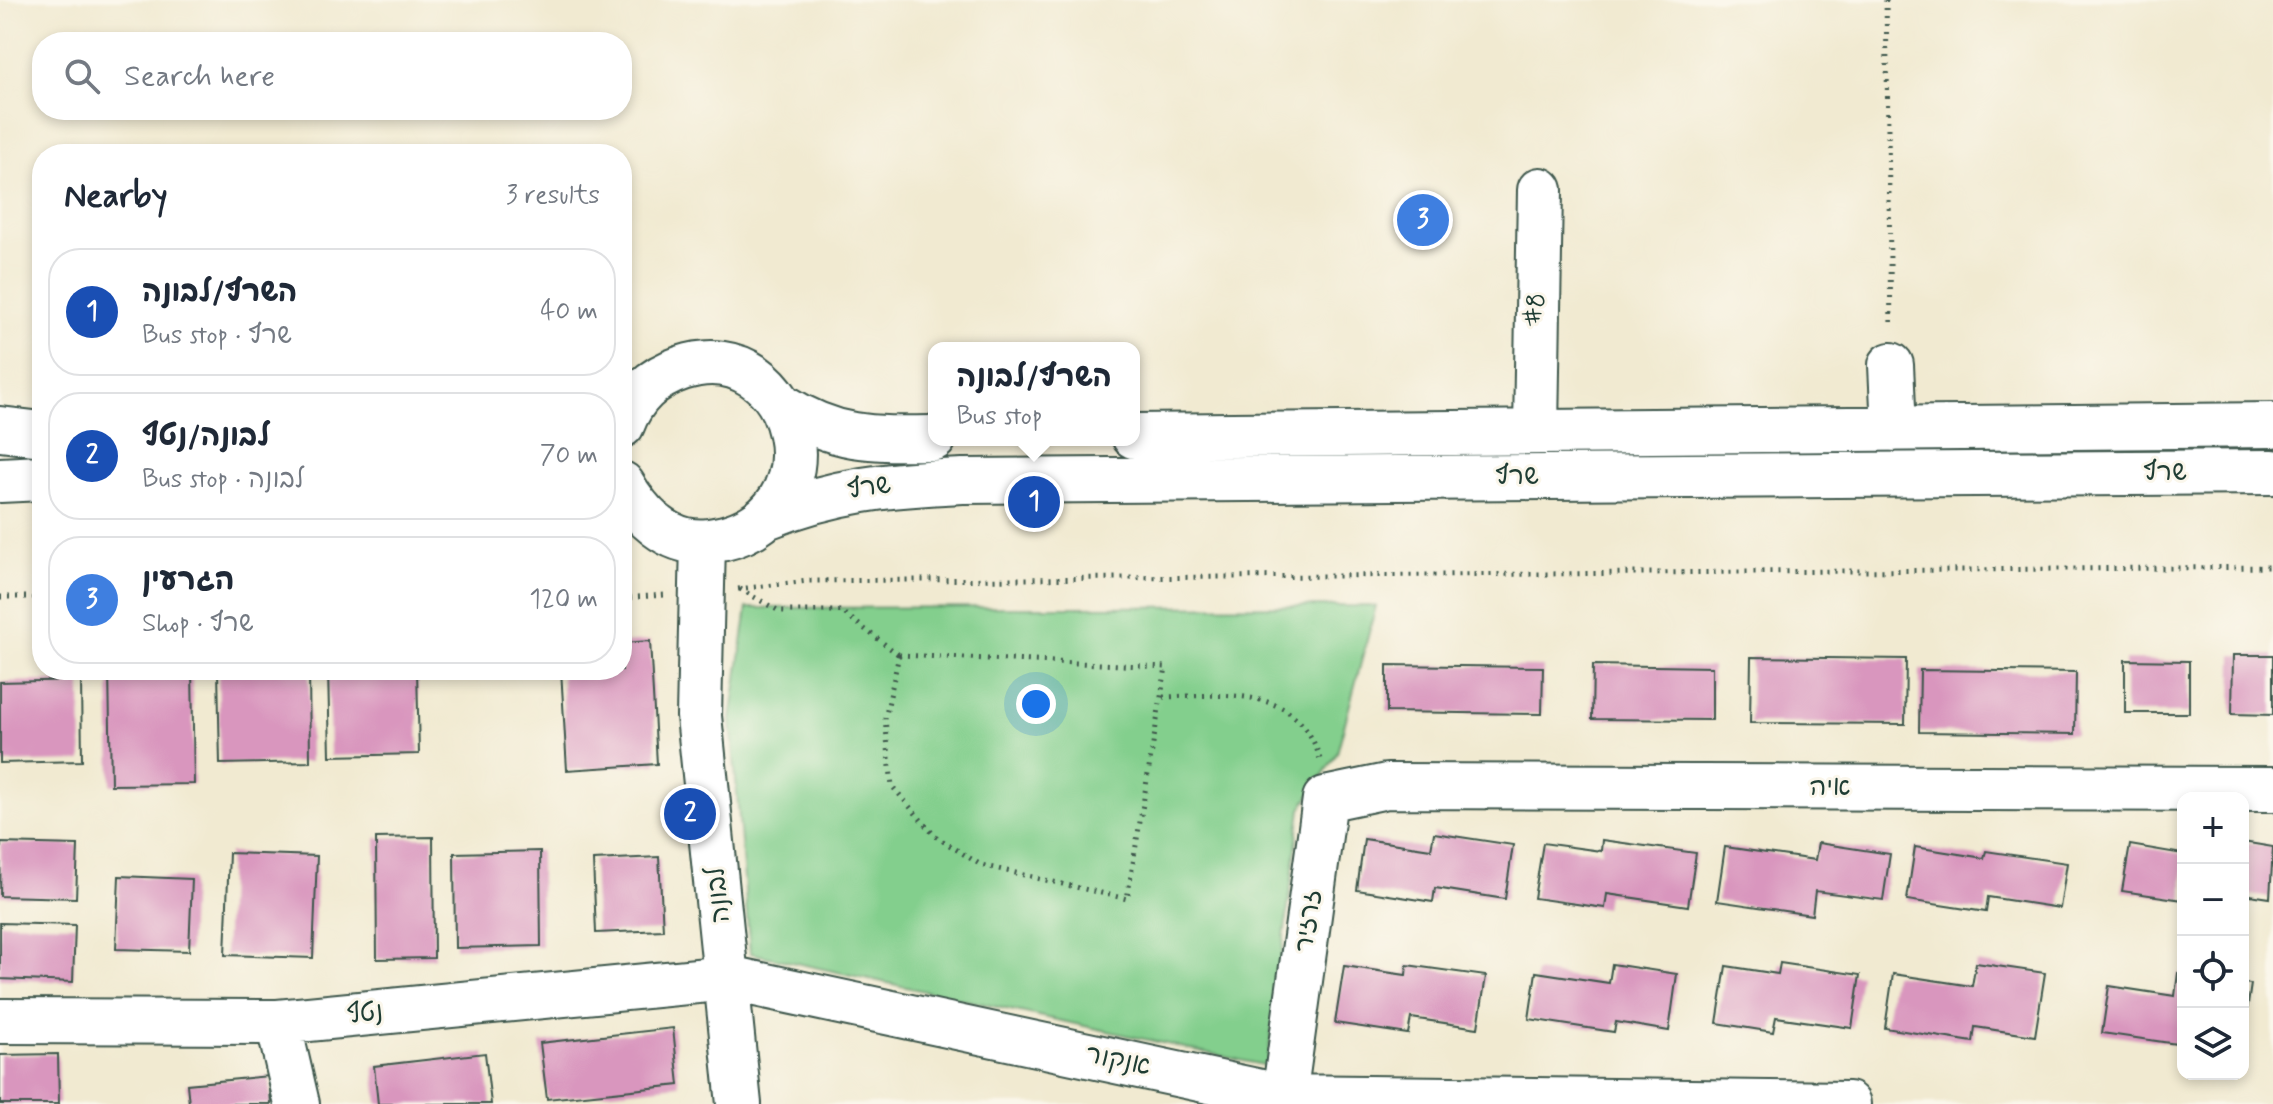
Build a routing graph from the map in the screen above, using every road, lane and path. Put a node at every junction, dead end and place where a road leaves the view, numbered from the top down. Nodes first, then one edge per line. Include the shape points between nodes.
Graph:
1 (1886, 0) edge
2 (1540, 190) dead end
3 (1891, 365) joint
4 (633, 398) edge
5 (782, 406) junction
6 (2273, 425) edge
7 (0, 429) edge
8 (1894, 429) junction
9 (1536, 430) junction
10 (32, 433) edge
11 (1140, 436) edge
12 (928, 438) edge
13 (2273, 472) edge
14 (32, 478) edge
15 (0, 480) edge
16 (632, 502) edge
17 (766, 517) junction
18 (703, 542) junction
19 (2273, 567) edge
20 (720, 591) junction
21 (0, 597) edge
22 (32, 597) edge
23 (632, 597) edge
24 (899, 655) junction
25 (1163, 697) junction
26 (2273, 789) edge
27 (1325, 799) junction
28 (728, 978) junction
29 (0, 1021) edge
30 (278, 1022) junction
31 (1284, 1100) edge
32 (297, 1104) edge
33 (739, 1104) edge
34 (1848, 1104) edge

1 - 3 path
2 - 9 street, #8
3 - 8 street
4 - 5 street via 666,373 718,364 766,386
5 - 12 street, שרף via 813,426 848,435
5 - 17 street via 795,453 781,500
6 - 8 street, שרף
7 - 10 street
8 - 9 street, שרף
9 - 11 street, שרף
13 - 17 street, שרף via 963,481 851,490
14 - 15 street
16 - 18 street via 653,525
17 - 18 street via 733,538
18 - 20 street, לבונה
19 - 20 path via 808,581
20 - 23 path
20 - 24 path via 779,611 841,611
20 - 28 street, לבונה via 699,716
21 - 22 path
24 - 25 path via 1166,667
24 - 25 path via 885,719 892,786 935,836 981,865 1127,899
25 - 27 path via 1230,695 1284,706 1315,739
26 - 27 street, איה via 1387,786
27 - 31 street, זרזיר
28 - 30 street, נטף
28 - 31 street, אנקור
28 - 33 street, לבונה
29 - 30 street, נטף
30 - 32 street
31 - 34 street, אנקור

